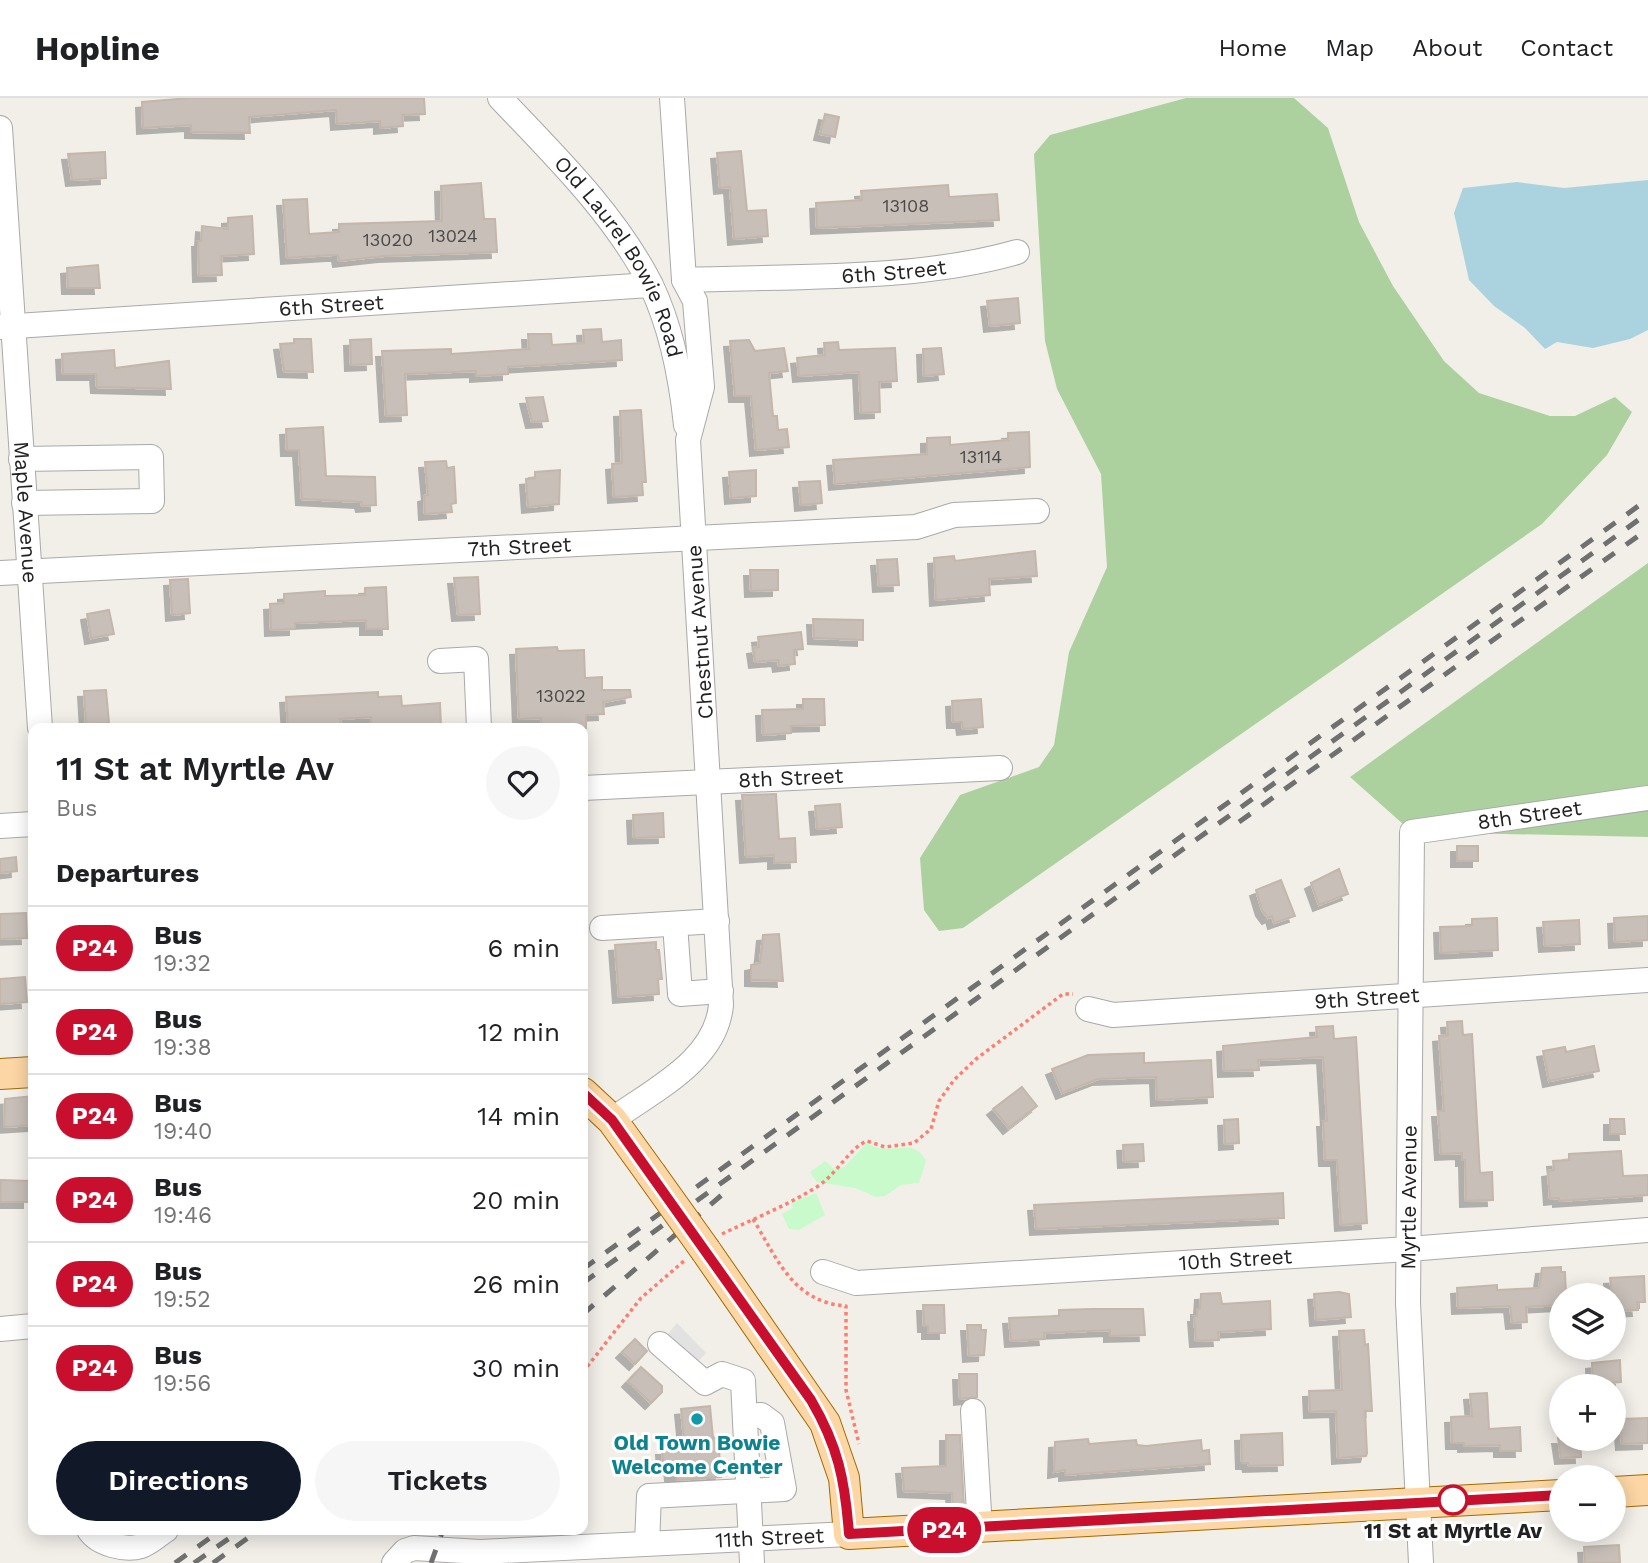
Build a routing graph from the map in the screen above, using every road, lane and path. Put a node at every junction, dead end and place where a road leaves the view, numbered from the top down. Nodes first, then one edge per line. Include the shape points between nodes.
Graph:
1 (500, 98) edge
2 (672, 98) edge
3 (0, 128) edge
4 (1017, 252) dead end
5 (684, 280) junction
6 (650, 285) junction
7 (6, 327) edge
8 (688, 440) junction
9 (21, 459) junction
10 (24, 503) junction
11 (1037, 510) dead end
12 (694, 539) junction
13 (29, 572) junction
14 (0, 573) edge
15 (440, 661) dead end
16 (40, 723) edge
17 (479, 723) edge
18 (1000, 768) dead end
19 (709, 780) junction
20 (588, 788) edge
21 (1648, 798) edge
22 (28, 824) edge
23 (0, 826) edge
24 (1412, 832) joint
25 (717, 921) junction
26 (675, 924) junction
27 (602, 928) dead end
28 (1648, 980) edge
29 (721, 991) junction
30 (1411, 996) junction
31 (1088, 1009) joint
32 (28, 1072) edge
33 (0, 1074) edge
34 (588, 1098) edge
35 (612, 1120) junction
36 (753, 1219) junction
37 (1648, 1230) edge
38 (706, 1248) junction
39 (1409, 1249) junction
40 (824, 1272) dead end
41 (28, 1326) edge
42 (0, 1329) edge
43 (660, 1343) dead end
44 (588, 1366) edge
45 (973, 1411) dead end
46 (745, 1416) junction
47 (860, 1448) dead end
48 (749, 1489) junction
49 (1648, 1490) edge
50 (1626, 1491) edge
51 (1549, 1496) edge
52 (1417, 1502) junction
53 (980, 1528) junction
54 (849, 1534) junction
55 (94, 1535) edge
56 (158, 1535) edge
57 (751, 1538) junction
58 (659, 1550) edge
59 (394, 1563) edge
60 (752, 1563) edge
61 (1420, 1563) edge

1 - 6 street, Old Laurel Bowie Road via 601,211
2 - 5 street, Chestnut Avenue
3 - 7 street, Maple Avenue
4 - 5 street, 6th Street via 926,270
5 - 8 street, Chestnut Avenue via 695,301 702,387
6 - 7 street, 6th Street
6 - 8 street, Old Laurel Bowie Road via 676,358
7 - 9 street, Maple Avenue
8 - 12 street, Chestnut Avenue
9 - 10 street, Maple Avenue
9 - 10 street via 151,457 152,501
10 - 13 street, Maple Avenue
11 - 12 street, 7th Street via 954,515 916,527
12 - 13 street, 7th Street
12 - 19 street, Chestnut Avenue
13 - 14 street, 7th Street
13 - 16 street, Maple Avenue
15 - 17 street via 476,659
18 - 19 street, 8th Street
19 - 20 street, 8th Street
19 - 25 street, Chestnut Avenue
21 - 24 street, 8th Street
22 - 23 street
24 - 30 street, Myrtle Avenue
25 - 26 street
25 - 29 street, Chestnut Avenue
26 - 27 street
26 - 29 street via 680,994
28 - 30 street, 9th Street
29 - 35 street, Chestnut Avenue via 717,1029 704,1050
30 - 31 street, 9th Street via 1113,1015
30 - 39 street, Myrtle Avenue
31 - 36 path via 1072,993 1063,994 954,1080 939,1101 931,1129 914,1143 860,1144 835,1174 816,1188
32 - 33 main road
34 - 35 main road
35 - 38 main road, bridge
36 - 38 path
36 - 47 path via 804,1294 818,1302 846,1306 846,1390
37 - 39 street, 10th Street
38 - 44 path via 640,1298
38 - 54 main road via 825,1423 844,1478
39 - 40 street, 10th Street via 856,1283
39 - 52 street, Myrtle Avenue
41 - 42 street
43 - 46 street via 705,1383 722,1374 743,1381
45 - 53 street
46 - 48 street
46 - 48 street via 761,1415 772,1423 784,1489
48 - 57 street
48 - 58 street via 649,1496
49 - 50 main road
51 - 52 main road, 11th Street
52 - 53 main road, 11th Street
52 - 61 street, Myrtle Avenue
53 - 54 main road, 11th Street
54 - 57 street, 11th Street
55 - 56 street via 115,1546 143,1545
57 - 58 street, 11th Street
57 - 60 street
58 - 59 street, 11th Street via 414,1548

